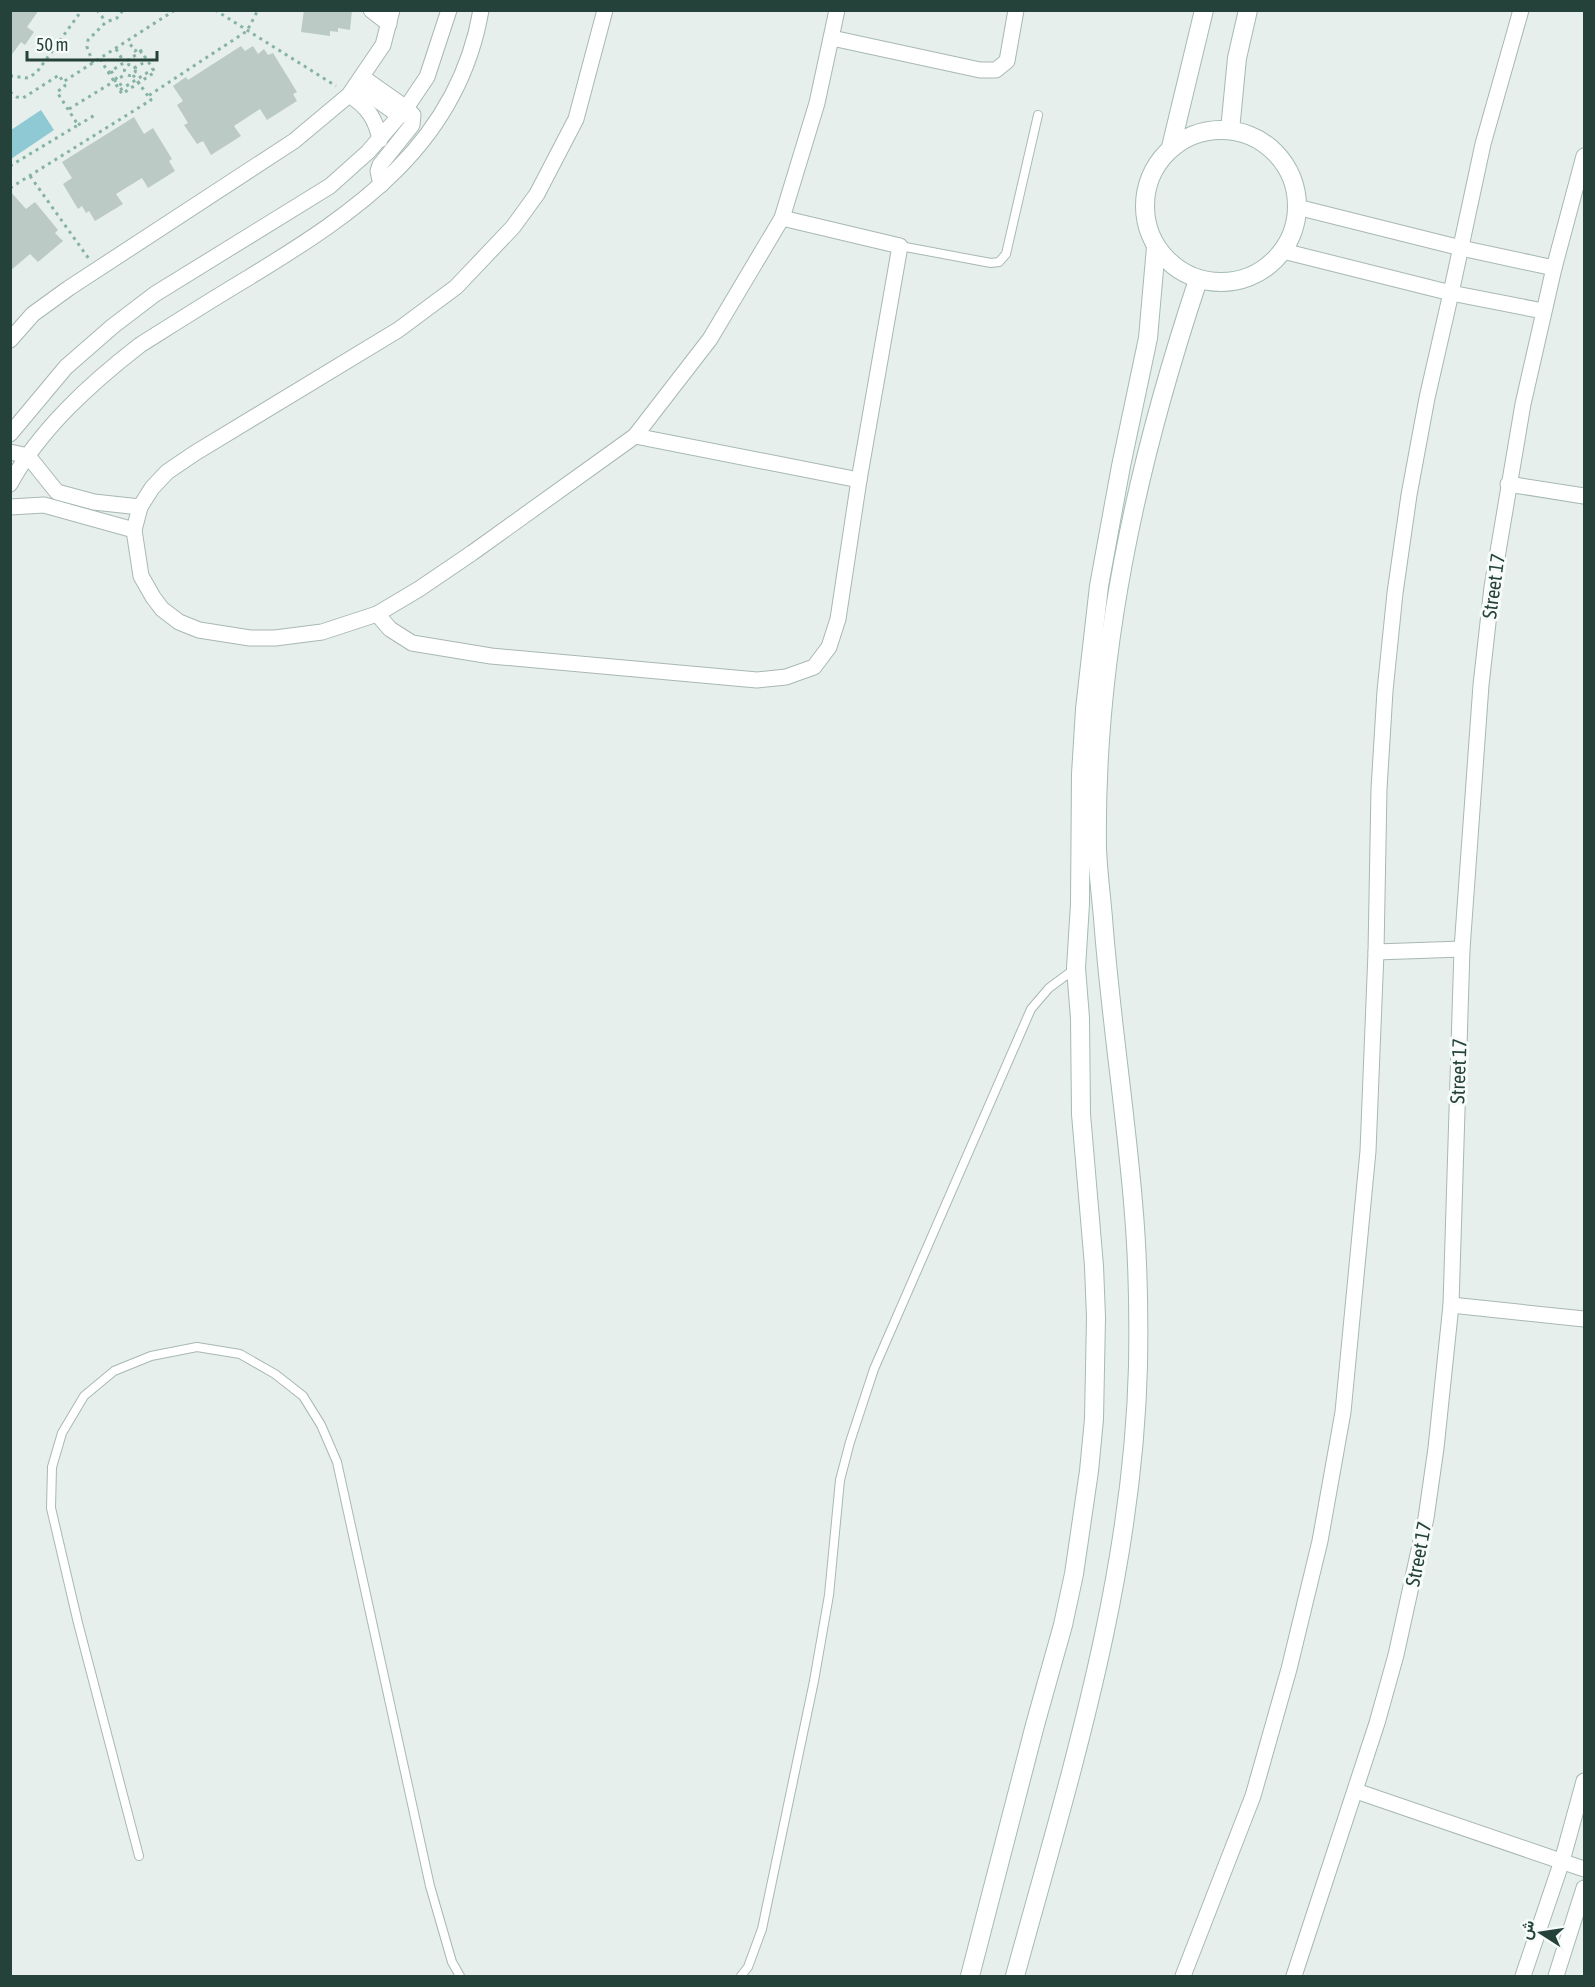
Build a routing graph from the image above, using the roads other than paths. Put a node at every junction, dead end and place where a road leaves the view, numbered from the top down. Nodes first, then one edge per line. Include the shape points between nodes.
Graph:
1 (371, 10) edge
2 (449, 10) edge
3 (481, 10) edge
4 (605, 10) edge
5 (837, 10) edge
6 (1016, 10) edge
7 (1204, 10) edge
8 (1248, 10) edge
9 (1521, 10) edge
10 (390, 17) edge
11 (832, 38) junction
12 (356, 86) junction
13 (403, 112) junction
14 (1038, 114) dead end
15 (1230, 130) junction
16 (380, 140) junction
17 (1171, 147) junction
18 (1584, 156) edge
19 (381, 185) junction
20 (1297, 207) junction
21 (782, 218) junction
22 (900, 246) junction
23 (1156, 247) junction
24 (1461, 248) junction
25 (1283, 251) junction
26 (1554, 268) junction
27 (1198, 280) junction
28 (1451, 293) junction
29 (1543, 311) junction
30 (10, 340) edge
31 (10, 434) edge
32 (635, 436) junction
33 (10, 452) edge
34 (28, 456) junction
35 (860, 480) junction
36 (10, 484) edge
37 (1508, 484) junction
38 (1584, 496) edge
39 (10, 507) edge
40 (140, 507) junction
41 (134, 530) junction
42 (377, 614) junction
43 (1462, 949) junction
44 (1376, 952) junction
45 (1076, 968) junction
46 (1451, 1305) junction
47 (1584, 1319) edge
48 (1584, 1781) edge
49 (1356, 1791) junction
50 (139, 1856) dead end
51 (1562, 1861) junction
52 (1584, 1869) edge
53 (1584, 1888) edge
54 (460, 1977) edge
55 (741, 1977) edge
56 (970, 1977) edge
57 (1015, 1977) edge
58 (1183, 1977) edge
59 (1294, 1977) edge
60 (1523, 1977) edge
61 (1556, 1977) edge

1 - 10 street
2 - 13 street via 427,77
3 - 19 street via 478,31 453,95 433,129
4 - 40 street via 576,119 537,194 513,227 456,287 398,330 167,472
5 - 11 street
6 - 11 street via 1007,61 996,70 980,70
7 - 17 main road
8 - 15 main road via 1237,58
9 - 24 street via 1483,144
10 - 12 street via 383,45
11 - 21 street via 817,104
12 - 13 street
12 - 16 street
12 - 30 street via 294,141 33,314
13 - 16 street
13 - 19 street via 413,115 412,124 380,165
14 - 22 lane via 1006,254 999,262
15 - 17 main road via 1199,132
15 - 20 main road via 1257,138 1278,156 1293,180
16 - 31 street via 330,186 155,294 112,326 66,368
17 - 23 main road via 1154,168 1145,194 1146,222
18 - 26 street, Street 17
19 - 34 street via 328,227 116,363 65,412
20 - 24 street
20 - 25 main road via 1293,230
21 - 22 street
21 - 32 street via 710,339
22 - 35 street
23 - 27 main road via 1174,267
23 - 45 main road via 1148,338 1109,526 1091,647 1081,774
24 - 26 street
24 - 28 street
25 - 27 main road via 1266,268 1245,279 1222,283
25 - 28 street
26 - 29 street, Street 17
27 - 57 main road via 1156,414 1137,492 1115,607 1101,747 1097,851 1137,1267 1138,1370 1130,1485 1111,1610 1097,1671
28 - 29 street
28 - 44 street via 1426,398 1395,592 1379,789
29 - 37 street, Street 17
32 - 35 street
32 - 42 street via 491,540
33 - 34 street
34 - 36 street
34 - 40 street via 57,492 94,502
35 - 42 street via 838,619 829,647 814,668 786,677 757,680 491,656 412,643 390,629
37 - 38 street
37 - 43 street, Street 17 via 1481,685
39 - 41 street via 44,505
40 - 41 street
41 - 42 street via 141,576 153,597 179,622 200,630 274,638 322,632
43 - 44 street
43 - 46 street, Street 17
44 - 58 street via 1368,1150 1357,1281 1343,1412 1320,1541 1253,1796
45 - 55 lane via 1049,988 1031,1010 861,1404 840,1480 828,1605 814,1681 762,1929
45 - 56 main road via 1081,1114 1096,1317 1089,1471 1063,1625
46 - 47 street
46 - 49 street, Street 17 via 1436,1448 1412,1587
48 - 51 street
49 - 51 street
49 - 59 street, Street 17
50 - 54 lane via 51,1508 51,1467 62,1433 84,1396 114,1371 152,1356 197,1347 240,1354 275,1374 303,1396 333,1453 430,1886
51 - 52 street
51 - 60 street
53 - 61 street

